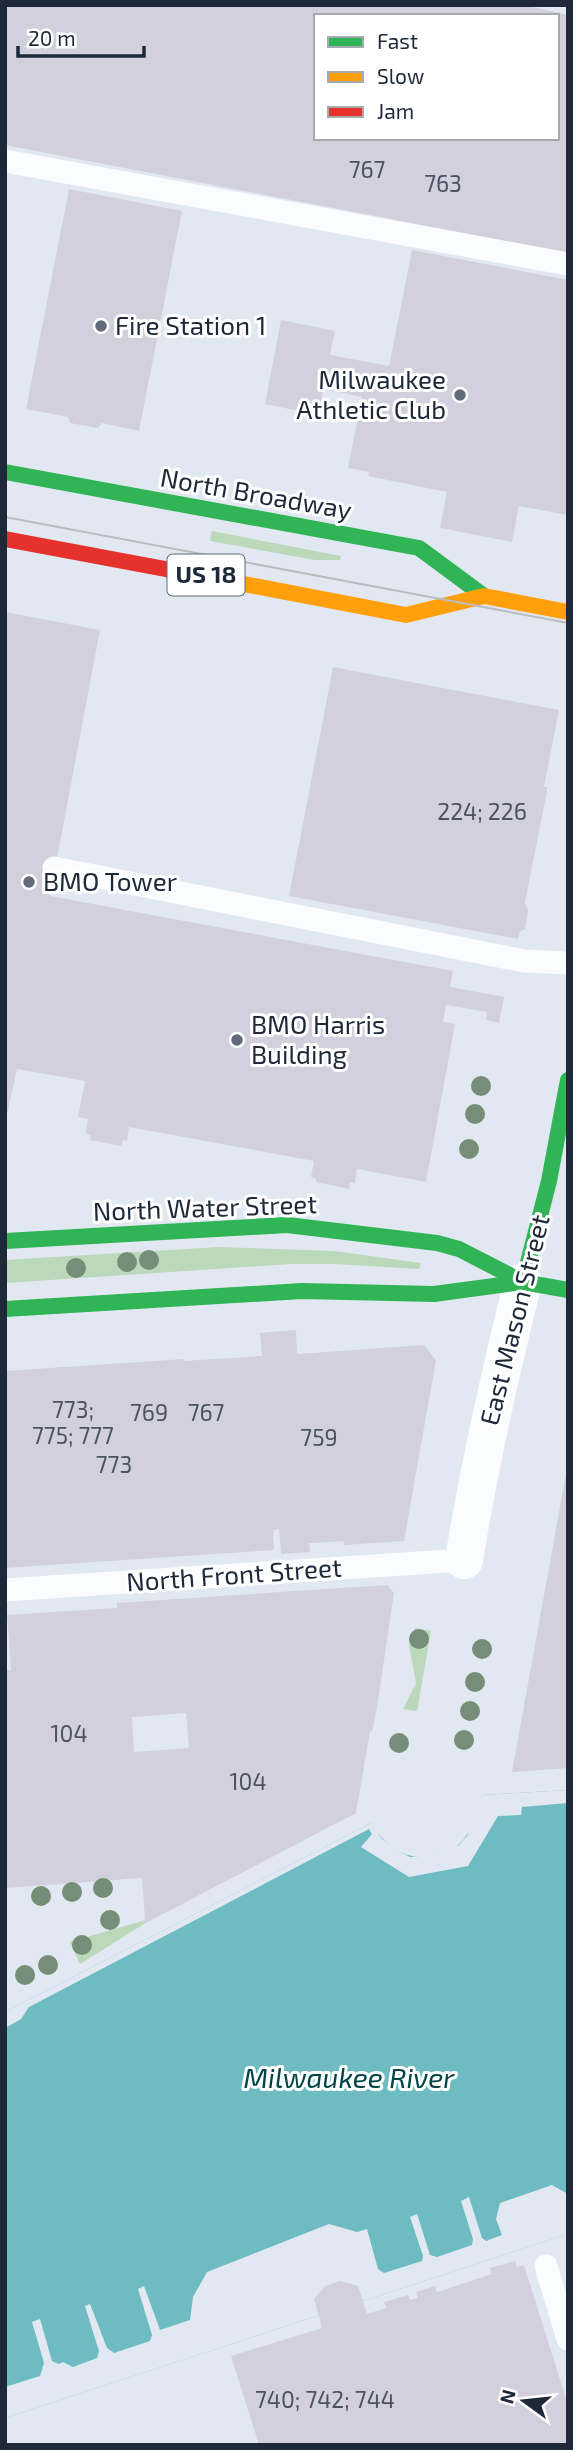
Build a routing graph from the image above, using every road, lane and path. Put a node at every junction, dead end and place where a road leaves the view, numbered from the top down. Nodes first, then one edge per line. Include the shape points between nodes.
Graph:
1 (5, 161) edge
2 (568, 264) edge
3 (5, 472) edge
4 (5, 539) edge
5 (484, 596) junction
6 (568, 612) edge
7 (54, 868) dead end
8 (568, 963) edge
9 (568, 1080) edge
10 (5, 1241) edge
11 (523, 1282) junction
12 (568, 1290) edge
13 (5, 1309) edge
14 (464, 1560) joint
15 (5, 1590) edge
16 (545, 2266) dead end
17 (568, 2339) edge

1 - 2 lane
3 - 5 main road, North Broadway via 419,548
4 - 5 main road, North Broadway / US 18 via 406,615
5 - 6 main road, North Broadway / US 18
7 - 8 lane via 524,961
9 - 11 main road, East Mason Street
10 - 11 main road, North Water Street via 287,1225 437,1243 459,1249
11 - 12 main road, North Water Street
11 - 13 main road, North Water Street via 434,1294 302,1291
11 - 14 street, East Mason Street
14 - 15 lane, North Front Street
16 - 17 lane

